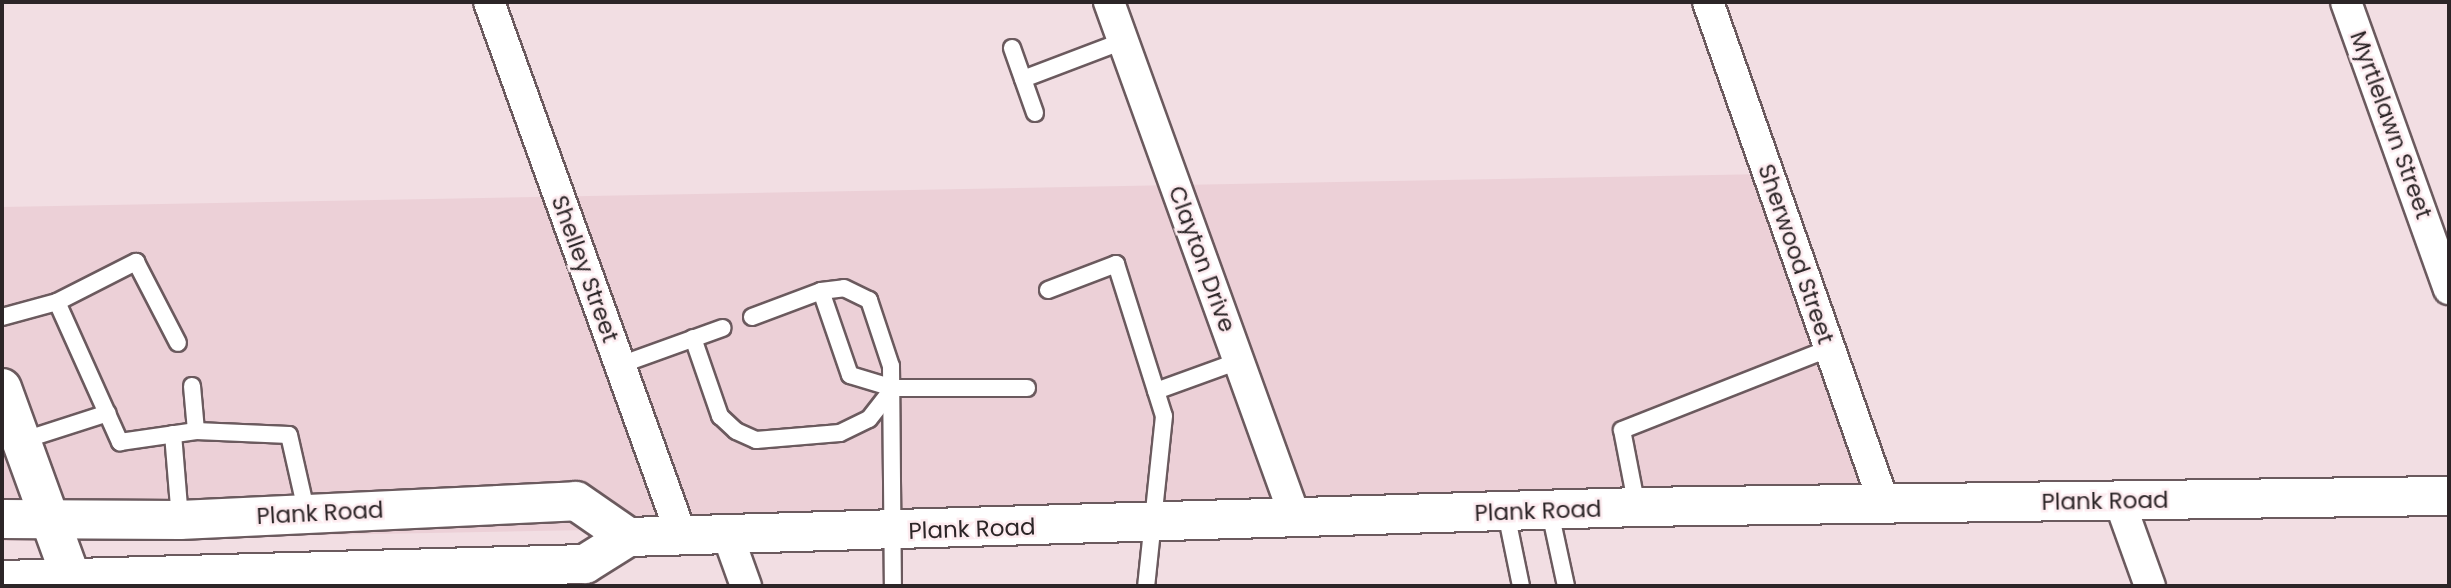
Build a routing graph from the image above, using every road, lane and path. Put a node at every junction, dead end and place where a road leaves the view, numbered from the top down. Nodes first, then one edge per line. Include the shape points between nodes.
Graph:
1 (489, 2) edge
2 (1109, 2) edge
3 (1708, 2) edge
4 (2346, 2) edge
5 (1123, 41) junction
6 (1012, 48) dead end
7 (1023, 79) junction
8 (1035, 113) dead end
9 (2449, 289) edge
10 (1048, 290) dead end
11 (821, 291) junction
12 (57, 302) junction
13 (2, 317) edge
14 (752, 317) dead end
15 (723, 328) dead end
16 (693, 338) junction
17 (178, 343) dead end
18 (1830, 348) junction
19 (1239, 361) junction
20 (620, 365) junction
21 (191, 386) dead end
22 (2, 388) edge
23 (893, 388) junction
24 (1027, 388) dead end
25 (1156, 391) junction
26 (108, 413) junction
27 (196, 431) junction
28 (173, 434) junction
29 (22, 441) junction
30 (2449, 496) edge
31 (2119, 500) junction
32 (1885, 506) junction
33 (1637, 507) junction
34 (1550, 512) junction
35 (1506, 513) junction
36 (307, 514) junction
37 (1295, 517) junction
38 (2, 519) edge
39 (53, 519) junction
40 (180, 520) junction
41 (1151, 522) junction
42 (892, 533) junction
43 (728, 536) junction
44 (628, 537) junction
45 (682, 537) junction
46 (2, 580) edge
47 (72, 583) edge
48 (746, 586) edge
49 (893, 586) edge
50 (1146, 586) edge
51 (1521, 586) edge
52 (1566, 586) edge
53 (2150, 586) edge

1 - 20 street, Shelley Street
2 - 5 street, Clayton Drive
3 - 18 street, Sherwood Street
4 - 9 street, Myrtlelawn Street
5 - 7 lane
5 - 19 street, Clayton Drive
6 - 7 lane
7 - 8 lane
10 - 25 lane via 1116,264
11 - 14 lane
11 - 23 lane via 850,375
11 - 23 lane via 844,288 869,300 891,366
12 - 13 lane
12 - 17 lane via 136,262
12 - 26 lane
15 - 16 lane
16 - 20 lane
16 - 23 lane via 720,416 736,432 756,440 840,433 869,419
18 - 32 street, Sherwood Street
18 - 33 lane via 1622,430
19 - 25 lane
19 - 37 street, Clayton Drive
20 - 45 street, Shelley Street
21 - 27 lane
22 - 29 main road
23 - 24 lane
23 - 42 lane
25 - 41 lane via 1164,416
26 - 28 lane via 120,442
26 - 29 lane
27 - 28 lane
27 - 36 lane via 289,435
28 - 40 lane
29 - 39 main road
30 - 31 main road, Plank Road
31 - 32 main road, Plank Road
31 - 53 street
32 - 33 main road, Plank Road
33 - 34 main road, Plank Road
34 - 35 main road, Plank Road
34 - 52 lane
35 - 37 main road, Plank Road
35 - 51 lane
36 - 40 main road, Plank Road
36 - 44 main road, Plank Road via 576,501
37 - 41 main road, Plank Road
38 - 39 main road, Plank Road
39 - 40 main road, Plank Road
39 - 47 main road
41 - 42 main road, Plank Road
41 - 50 lane
42 - 43 main road, Plank Road
42 - 49 lane
43 - 45 main road, Plank Road
43 - 48 street
44 - 45 main road, Plank Road
44 - 47 main road via 585,564
46 - 47 main road

